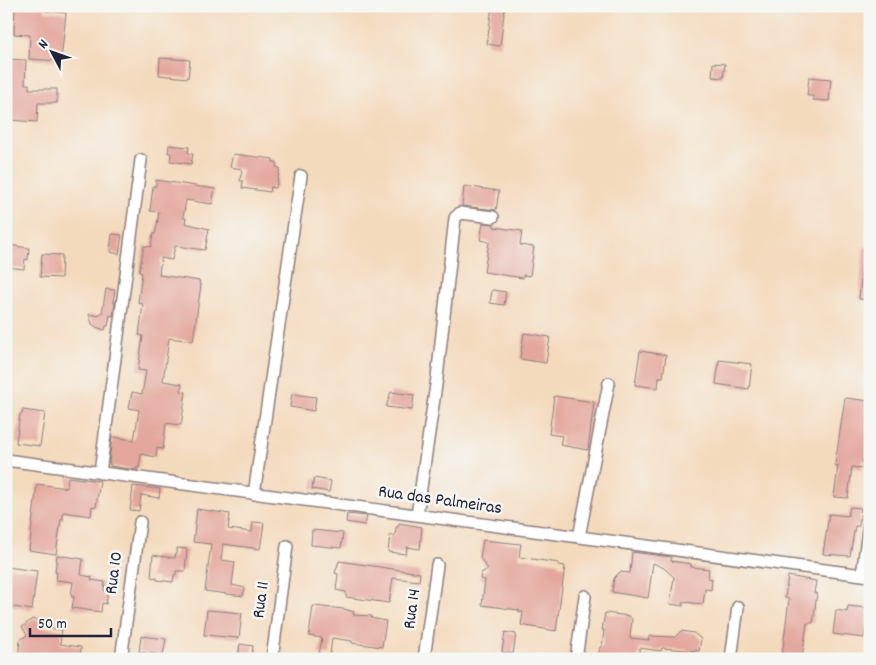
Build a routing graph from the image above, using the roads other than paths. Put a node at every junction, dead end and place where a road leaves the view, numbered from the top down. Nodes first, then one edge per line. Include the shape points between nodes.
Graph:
1 (141, 160) dead end
2 (300, 176) dead end
3 (494, 217) dead end
4 (609, 383) dead end
5 (6, 460) edge
6 (100, 473) junction
7 (254, 494) junction
8 (417, 515) junction
9 (870, 515) edge
10 (140, 522) dead end
11 (579, 537) junction
12 (287, 546) dead end
13 (437, 565) dead end
14 (866, 575) edge
15 (585, 596) dead end
16 (738, 607) dead end
17 (121, 659) edge
18 (272, 659) edge
19 (424, 659) edge
20 (576, 659) edge
21 (731, 659) edge

1 - 6 street
2 - 7 street
3 - 8 street via 460,213 455,218
4 - 11 street
5 - 6 street, Rua das Palmeiras
6 - 7 street, Rua das Palmeiras
7 - 8 street, Rua das Palmeiras
8 - 11 street, Rua das Palmeiras
9 - 14 street
10 - 17 street, Rua 10
11 - 14 street, Rua das Palmeiras
12 - 18 street, Rua 11
13 - 19 street, Rua 14
15 - 20 street
16 - 21 street

